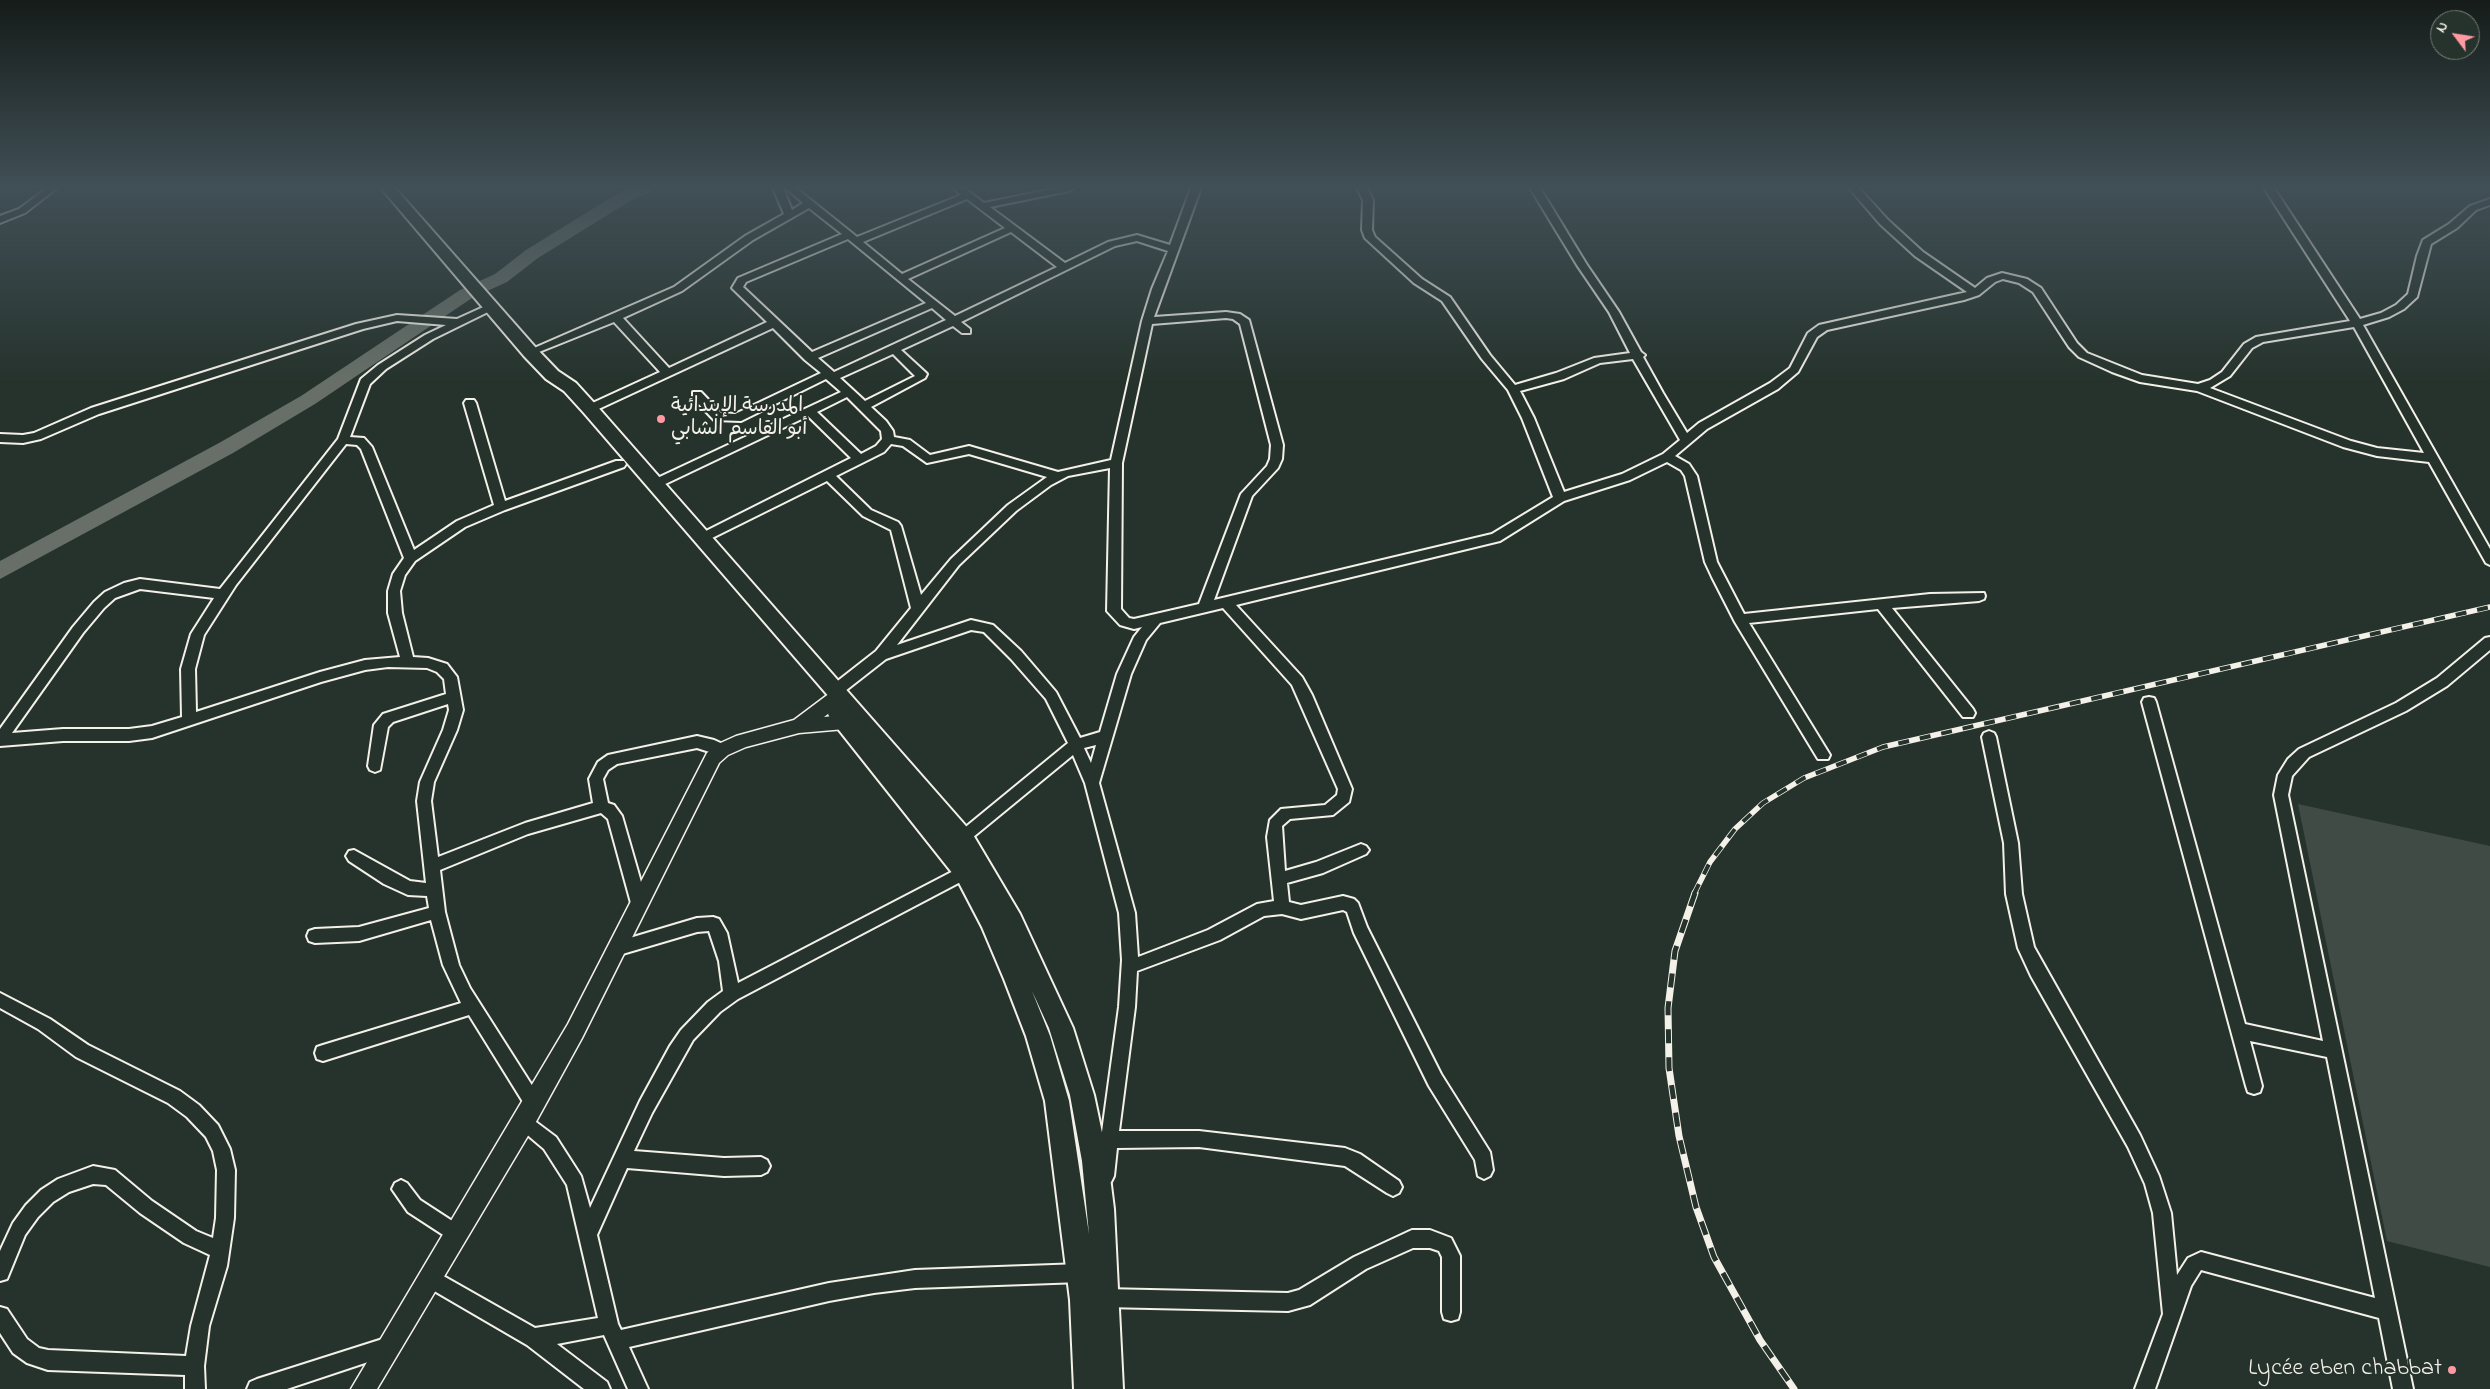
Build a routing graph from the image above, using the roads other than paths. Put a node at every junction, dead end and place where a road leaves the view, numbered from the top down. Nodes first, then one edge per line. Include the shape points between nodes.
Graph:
1 (443, 253) edge
2 (728, 253) edge
3 (815, 253) edge
4 (871, 253) edge
5 (957, 253) edge
6 (1045, 253) edge
7 (1094, 253) edge
8 (1173, 253) edge
9 (1387, 253) edge
10 (1575, 253) edge
11 (1918, 253) edge
12 (2311, 253) edge
13 (2423, 253) edge
14 (1064, 267) junction
15 (901, 278) junction
16 (1975, 293) junction
17 (485, 301) junction
18 (933, 304) junction
19 (616, 317) junction
20 (954, 321) junction
21 (1147, 321) junction
22 (456, 322) junction
23 (2357, 323) junction
24 (773, 324) junction
25 (966, 332) dead end
26 (894, 349) junction
27 (530, 352) junction
28 (1638, 355) junction
29 (809, 358) junction
30 (667, 373) junction
31 (552, 375) junction
32 (829, 376) junction
33 (2199, 388) junction
34 (1513, 389) junction
35 (848, 393) junction
36 (697, 395) dead end
37 (470, 403) dead end
38 (863, 407) junction
39 (590, 409) junction
40 (810, 411) junction
41 (0, 438) edge
42 (1685, 439) junction
43 (343, 440) junction
44 (888, 440) junction
45 (1667, 457) junction
46 (2432, 458) junction
47 (859, 459) junction
48 (1116, 463) junction
49 (620, 464) junction
50 (828, 475) junction
51 (1059, 476) junction
52 (655, 484) junction
53 (1560, 498) junction
54 (501, 507) junction
55 (702, 538) junction
56 (411, 558) junction
57 (2490, 560) edge
58 (224, 594) junction
59 (1979, 596) dead end
60 (1225, 601) junction
61 (1882, 604) junction
62 (1205, 606) junction
63 (918, 608) junction
64 (1740, 619) junction
65 (1155, 620) junction
66 (2490, 642) edge
67 (881, 655) junction
68 (408, 663) junction
69 (834, 696) junction
70 (453, 697) junction
71 (2149, 702) dead end
72 (1968, 713) dead end
73 (189, 719) junction
74 (851, 719) junction
75 (799, 726) junction
76 (1106, 736) junction
77 (1989, 737) dead end
78 (1076, 745) junction
79 (722, 750) junction
80 (1823, 755) dead end
81 (375, 766) dead end
82 (1092, 783) junction
83 (601, 807) junction
84 (955, 844) junction
85 (1361, 850) dead end
86 (354, 856) dead end
87 (432, 866) junction
88 (964, 872) junction
89 (1279, 879) junction
90 (434, 890) junction
91 (639, 903) junction
92 (1282, 907) junction
93 (437, 912) junction
94 (315, 936) dead end
95 (618, 948) junction
96 (1129, 967) junction
97 (732, 994) junction
98 (0, 1000) edge
99 (472, 1007) junction
100 (2240, 1031) junction
101 (2334, 1051) junction
102 (323, 1053) dead end
103 (2254, 1086) dead end
104 (529, 1112) junction
105 (1110, 1140) junction
106 (622, 1159) junction
107 (761, 1166) dead end
108 (1484, 1170) dead end
109 (1393, 1187) dead end
110 (401, 1189) dead end
111 (1101, 1209) junction
112 (588, 1233) junction
113 (457, 1234) junction
114 (220, 1250) junction
115 (0, 1272) edge
116 (1081, 1273) junction
117 (431, 1278) junction
118 (1104, 1298) junction
119 (2388, 1311) junction
120 (1451, 1312) dead end
121 (2172, 1315) junction
122 (0, 1316) edge
123 (612, 1333) junction
124 (534, 1338) junction
125 (389, 1346) junction
126 (194, 1366) junction
127 (195, 1389) edge
128 (257, 1389) edge
129 (363, 1389) edge
130 (600, 1389) edge
131 (638, 1389) edge
132 (1088, 1389) edge
133 (1109, 1389) edge
134 (2145, 1389) edge
135 (2404, 1389) edge

1 - 17 main road
2 - 19 street via 678,289
3 - 24 street via 738,283 736,288
4 - 15 street
5 - 15 street
6 - 14 street
7 - 14 street
8 - 21 street
9 - 34 street via 1418,281 1446,299 1486,357
10 - 28 street
11 - 16 street
12 - 23 street
13 - 23 street via 2413,295 2407,302 2393,312
14 - 20 street
15 - 18 street
16 - 33 street via 2002,276 2022,281 2041,295 2059,327 2083,355 2140,378
16 - 42 street via 1823,327 1812,335 1794,370 1774,386
17 - 22 street
17 - 27 main road
18 - 20 street
18 - 29 street
19 - 27 street
19 - 30 street
20 - 25 street
20 - 26 street
21 - 48 street
21 - 62 street via 1226,315 1236,316 1245,322 1277,445 1272,468 1247,494
22 - 41 street via 397,318 360,326 94,411 37,436 23,440
22 - 43 street via 382,367 365,382
23 - 33 street via 2260,339 2248,346 2214,384
23 - 46 street
24 - 29 street
24 - 30 street
26 - 32 street
26 - 38 street via 921,374 919,378
27 - 31 main road
28 - 34 street via 1598,360 1560,376
28 - 42 street
29 - 32 street
30 - 39 street
31 - 39 main road via 570,387
31 - 49 main road via 558,392
32 - 35 street
32 - 36 street via 737,418 718,417
33 - 46 street via 2348,444 2377,452
34 - 53 street
35 - 38 street
35 - 40 street
37 - 54 street
38 - 44 street via 887,431
39 - 52 main road
40 - 47 street
40 - 52 street
42 - 45 street
43 - 56 street via 360,441 366,447
43 - 58 street
44 - 47 street via 880,449
44 - 51 street via 906,443 927,459 970,450
45 - 53 street via 1626,478
45 - 64 street via 1685,467 1691,476 1711,562
46 - 57 street
47 - 50 street
48 - 51 street via 1081,468
48 - 65 street via 1114,611 1125,622 1134,624
49 - 54 street
49 - 69 main road
50 - 55 street
50 - 63 street via 867,513 897,529
51 - 63 street via 1034,491 987,531 955,562
52 - 55 main road
53 - 60 street via 1496,538
54 - 56 street via 461,524
55 - 69 main road
56 - 68 street via 399,574 394,591 395,613
58 - 73 street via 198,634 188,669
58 - 73 street via 140,584 110,595 78,630 0,740 63,735 129,735 152,732
59 - 61 street
60 - 62 street
60 - 89 street via 1306,695 1345,789 1344,798 1328,811 1296,811 1278,818 1274,824 1274,838
61 - 64 street
61 - 72 street
62 - 65 street
63 - 67 street
64 - 80 street
65 - 76 street via 1141,636 1124,674
66 - 101 street via 2442,682 2402,707 2304,753 2285,775 2281,794
67 - 69 street
67 - 78 street via 971,625 988,628 1051,696
68 - 70 street via 428,663 442,668 450,677
68 - 73 street via 365,665
69 - 74 main road
69 - 75 street
70 - 81 street via 388,718 381,726
70 - 87 street via 456,710 427,782 424,801
71 - 100 street
74 - 75 street
74 - 84 main road
75 - 79 street via 742,741
76 - 78 street
76 - 82 street
77 - 121 street via 2011,843 2014,894 2026,948 2134,1141 2153,1182 2162,1213
78 - 82 street
78 - 84 street
79 - 83 street via 697,742 613,759 603,766 596,779
79 - 91 street via 704,773
82 - 96 street via 1126,912
83 - 87 street via 525,829
83 - 91 street via 609,809 615,816
84 - 88 main road
84 - 111 main road via 1009,914 1061,1028 1082,1095
85 - 89 street via 1318,868
86 - 90 street via 408,888
87 - 90 street
88 - 97 street
88 - 116 main road via 992,923 1016,979 1038,1036 1057,1101
89 - 92 street
90 - 93 street
91 - 95 street
92 - 96 street via 1262,909 1198,942
92 - 108 street via 1301,912 1343,903 1353,908 1435,1080 1484,1158
93 - 94 street via 358,934
93 - 99 street via 451,965
95 - 97 street via 698,925 713,924 719,932 727,961
95 - 104 street
96 - 105 street
97 - 106 street via 714,1007 682,1044 646,1107
98 - 114 street via 44,1024 82,1051 174,1098 194,1111 212,1131 226,1170 225,1218
99 - 102 street
99 - 104 street
100 - 101 street
100 - 103 street
101 - 119 street
104 - 112 street via 566,1164 582,1202
104 - 113 street
105 - 109 street via 1199,1139 1346,1157
105 - 111 street
106 - 107 street via 724,1167
106 - 112 street
110 - 113 street via 414,1206
111 - 118 main road
112 - 123 street
113 - 117 street
114 - 115 street via 190,1237 146,1207 109,1176 93,1175 64,1185 32,1211 19,1229
114 - 126 street via 200,1326
116 - 123 street via 915,1279 874,1284
116 - 132 main road
117 - 124 street
117 - 125 street
118 - 120 street via 1288,1302 1303,1298 1360,1263 1412,1239 1430,1239 1445,1244 1450,1256
118 - 133 main road
119 - 121 street via 2201,1261 2189,1271
119 - 135 street
121 - 134 street
122 - 126 street via 20,1346 34,1356 48,1360
123 - 124 street
123 - 131 street
124 - 130 street
125 - 128 street
125 - 129 street
126 - 127 street

